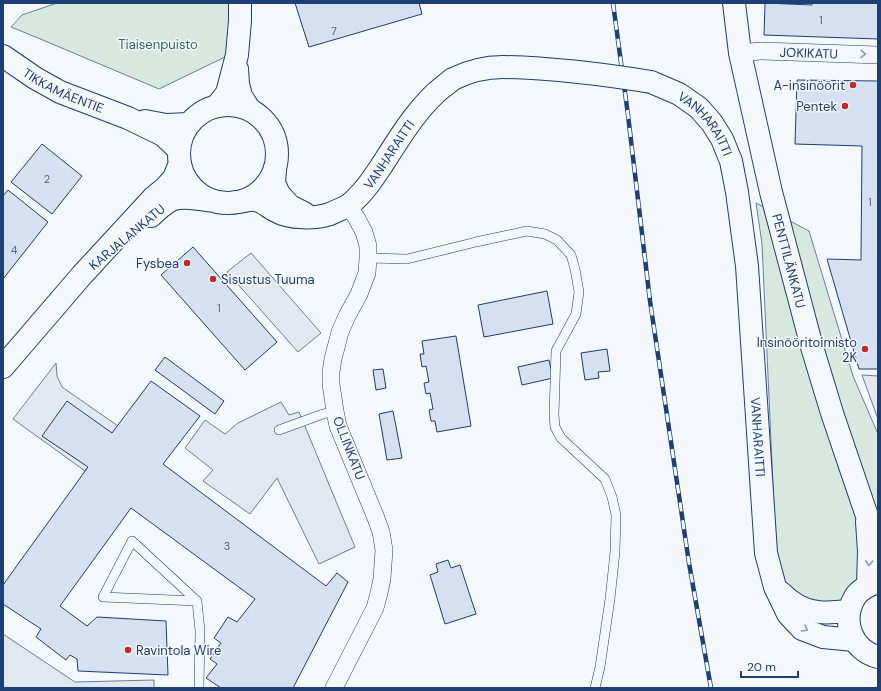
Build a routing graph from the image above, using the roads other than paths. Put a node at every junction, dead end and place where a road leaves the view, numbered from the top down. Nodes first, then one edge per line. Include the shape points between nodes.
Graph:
1 (240, 3) edge
2 (734, 3) edge
3 (740, 53) junction
4 (237, 55) junction
5 (878, 55) edge
6 (3, 56) edge
7 (217, 106) junction
8 (250, 110) junction
9 (128, 118) junction
10 (189, 124) junction
11 (180, 156) junction
12 (275, 169) junction
13 (228, 203) junction
14 (348, 205) junction
15 (312, 217) junction
16 (368, 258) junction
17 (82, 275) junction
18 (3, 367) edge
19 (335, 411) junction
20 (279, 430) dead end
21 (866, 513) junction
22 (878, 540) edge
23 (873, 584) edge
24 (775, 587) junction
25 (197, 601) junction
26 (849, 611) junction
27 (854, 640) junction
28 (878, 657) edge
29 (200, 688) edge
30 (334, 688) edge
31 (595, 688) edge

1 - 4 street
2 - 3 street, PENTTILÄNKATU
3 -> 5 street, JOKIKATU via 761,51
3 - 21 street, PENTTILÄNKATU via 771,192 812,347
4 - 7 street via 226,93
4 - 8 street via 238,84 241,96
6 - 9 street, TIKKAMÄENTIE via 60,92
7 - 8 street via 234,105
7 - 10 street via 202,113
8 - 12 street via 264,120 274,135 278,152
9 - 10 street, TIKKAMÄENTIE via 166,125
9 - 11 street, TIKKAMÄENTIE via 163,135
10 - 11 street via 182,136
11 - 13 street via 187,181 201,195
11 - 17 street, KARJALANKATU via 174,178
12 - 13 street via 267,184 254,196
12 - 15 street via 274,183 279,194 290,206
13 - 15 street, VANHARAITTI via 255,200 283,214
13 - 17 street, KARJALANKATU via 192,197 173,199
14 - 15 street, VANHARAITTI via 330,214
14 - 16 street, OLLINKATU via 364,232
14 - 24 street, VANHARAITTI, bridge via 371,182 433,94 452,79 476,70 493,67 536,67 651,82 679,94 699,108 722,139 731,161 737,192 747,266 766,553
16 - 19 street, OLLINKATU via 367,273 340,332 333,359 331,384
16 - 31 lane via 407,259 527,231 545,234 557,240 572,255 579,292 576,314 556,351 555,427 561,438 605,479 616,515 610,599
17 - 18 street, KARJALANKATU
19 - 20 lane
19 - 30 street, OLLINKATU via 338,426 381,532 384,556 375,608
21 - 22 street, PENTTILÄNKATU
21 -> 23 street, PENTTILÄNKATU
23 - 26 street via 856,596
24 - 26 street via 792,603 807,610 825,613
24 -> 27 street, VANHARAITTI via 788,614 802,629 823,637
25 - 25 lane via 166,600 103,597 132,541
25 - 29 lane
26 - 27 street via 849,626
27 - 28 street via 862,649

